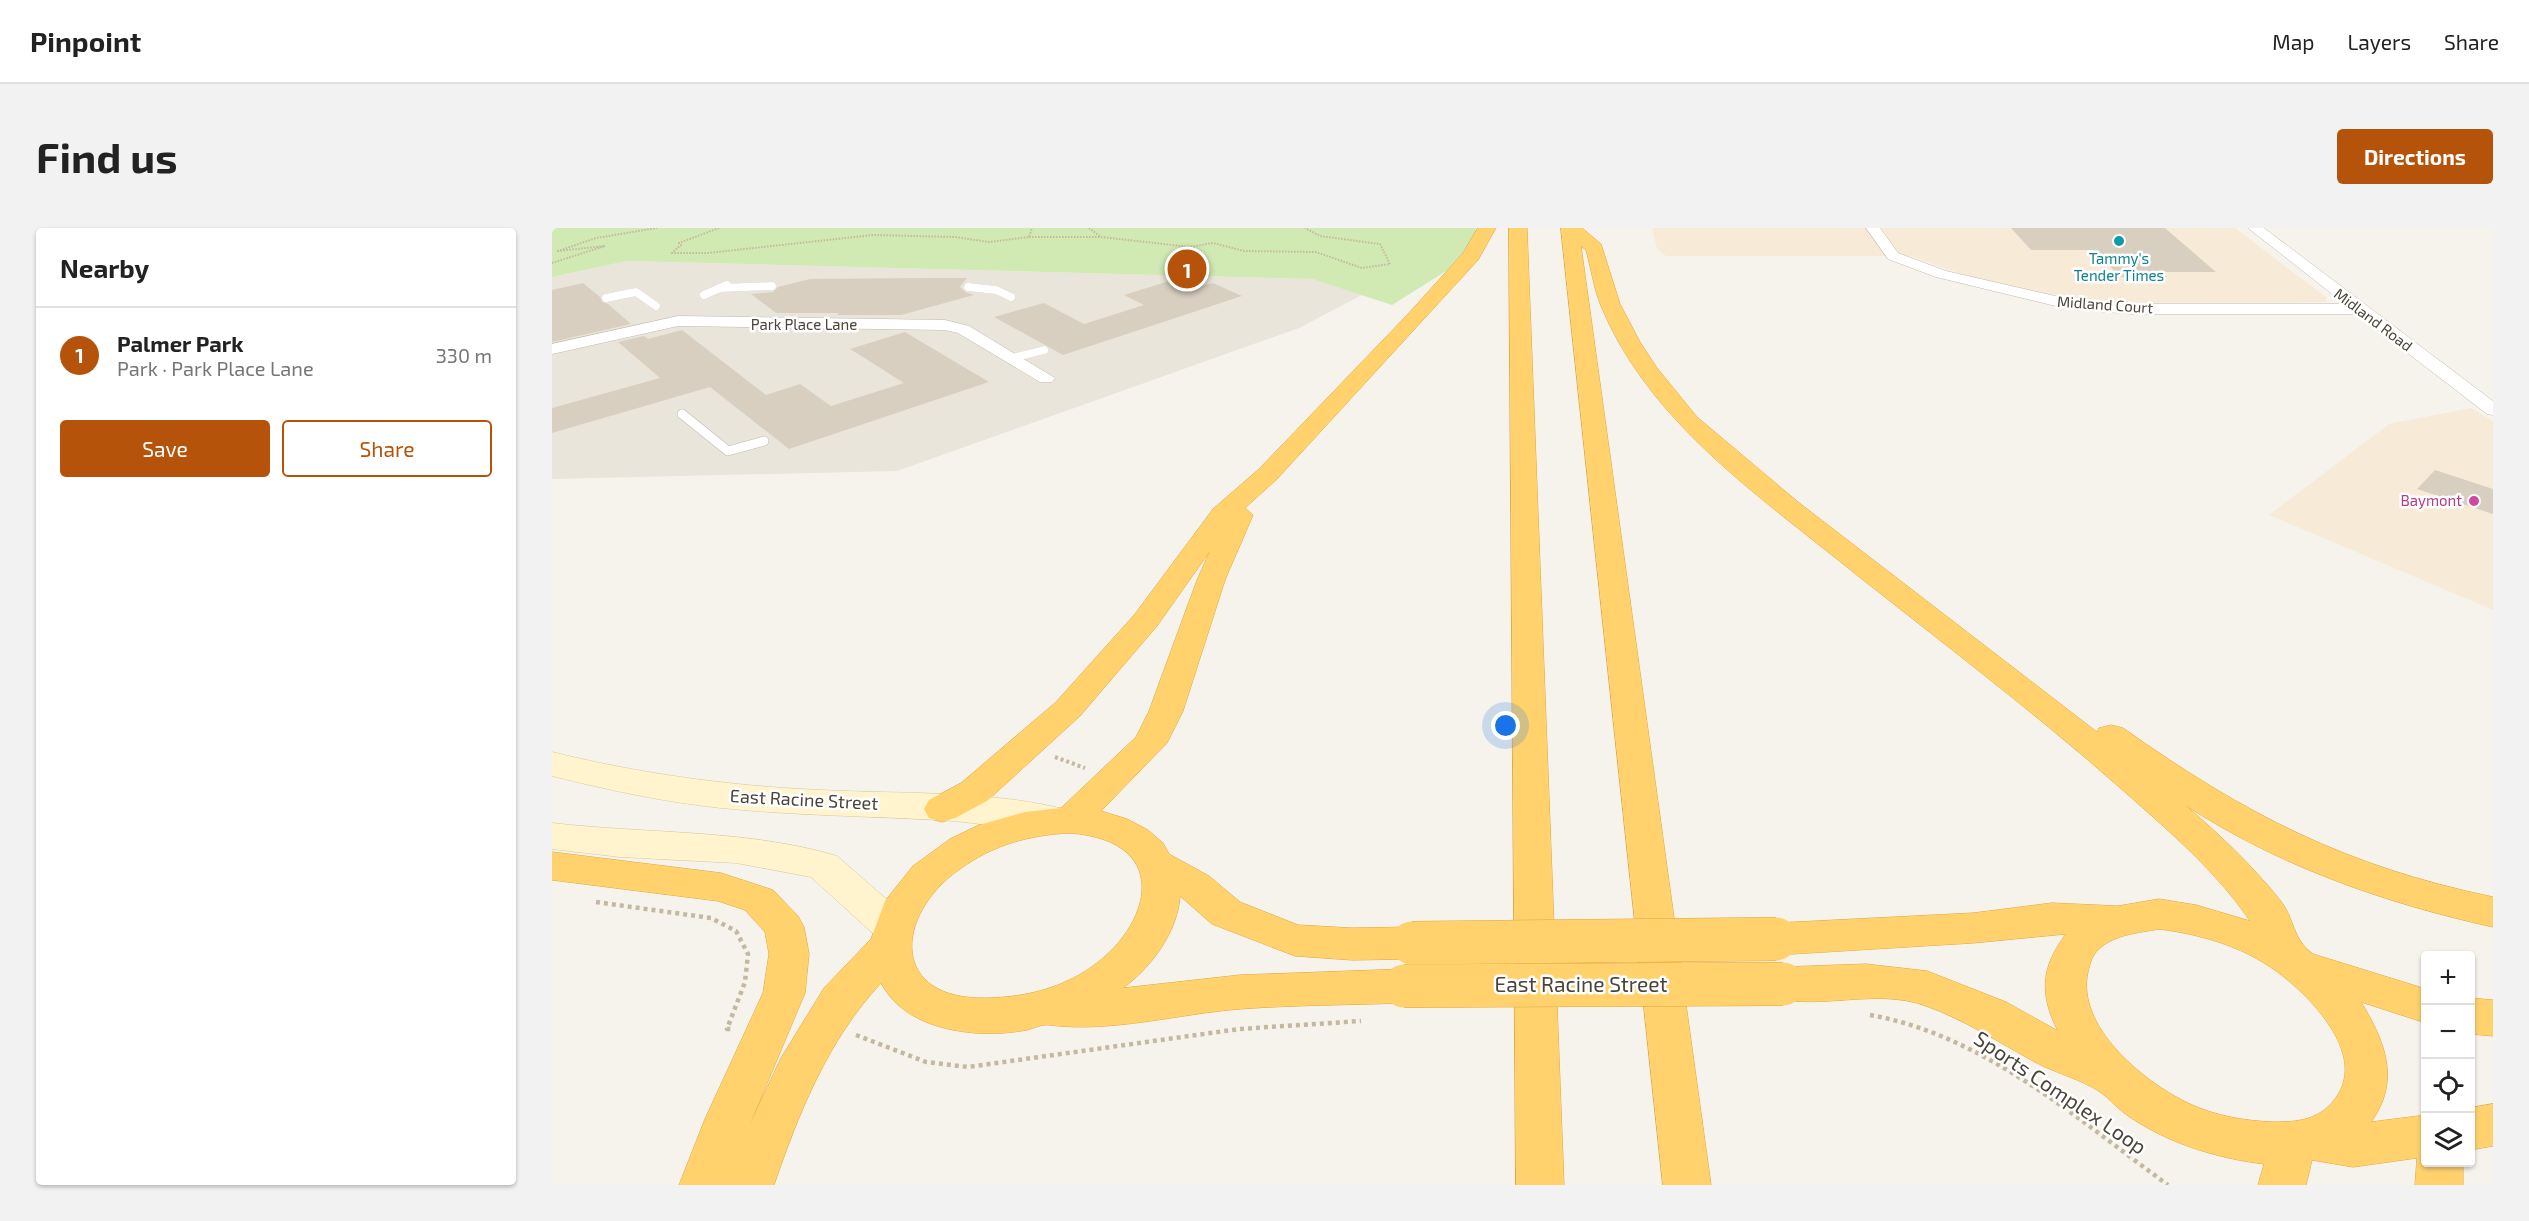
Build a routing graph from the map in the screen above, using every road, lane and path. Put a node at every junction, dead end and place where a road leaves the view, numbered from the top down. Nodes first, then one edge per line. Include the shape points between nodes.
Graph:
1 (657, 228) edge
2 (719, 228) edge
3 (1032, 228) edge
4 (1089, 228) edge
5 (1305, 228) edge
6 (1487, 228) edge
7 (1518, 228) edge
8 (1570, 228) edge
9 (1873, 228) edge
10 (2255, 228) edge
11 (1029, 237) junction
12 (1101, 237) junction
13 (552, 262) edge
14 (745, 281) dead end
15 (772, 286) dead end
16 (968, 287) dead end
17 (720, 288) junction
18 (704, 295) dead end
19 (1011, 297) dead end
20 (606, 298) dead end
21 (656, 306) dead end
22 (2358, 309) junction
23 (552, 349) edge
24 (1044, 350) dead end
25 (1013, 358) junction
26 (1046, 378) dead end
27 (2493, 410) edge
28 (682, 414) dead end
29 (764, 441) dead end
30 (1268, 474) junction
31 (1872, 573) junction
32 (1051, 756) dead end
33 (552, 764) edge
34 (1095, 771) dead end
35 (942, 809) junction
36 (1064, 820) junction
37 (552, 836) edge
38 (1157, 864) junction
39 (552, 866) edge
40 (2493, 912) edge
41 (2115, 920) junction
42 (891, 937) junction
43 (2291, 960) junction
44 (2423, 1005) edge
45 (1028, 1012) junction
46 (1867, 1015) dead end
47 (2475, 1016) edge
48 (2493, 1018) edge
49 (2114, 1077) junction
50 (2493, 1125) edge
51 (2475, 1128) edge
52 (2421, 1137) edge
53 (2296, 1156) edge
54 (2439, 1167) edge
55 (703, 1185) edge
56 (750, 1185) edge
57 (1540, 1185) edge
58 (1687, 1185) edge
59 (2168, 1185) edge
60 (2439, 1185) edge

1 - 13 path via 600,235 571,244 558,251 605,246
2 - 11 path via 679,243 672,252 708,254 873,235 989,242
3 - 11 path
4 - 12 path
5 - 12 path via 1320,236 1380,244 1390,264 1362,268 1316,252 1244,251 1214,243 1190,247
6 - 30 highway via 1472,256
7 - 57 highway
8 - 31 highway via 1595,248 1610,304 1629,342 1689,422
8 - 58 highway
9 - 22 street, Midland Court via 1893,256 1910,263 1986,286 2068,304 2132,309
10 - 22 street, Midland Road
11 - 12 path
14 - 17 lane
15 - 17 lane
16 - 19 lane via 996,290
17 - 18 lane
20 - 21 lane via 636,292
22 - 27 street, Midland Road
23 - 25 street, Park Place Lane via 678,321 945,326 963,329
24 - 25 lane
25 - 26 street, Park Place Lane
28 - 29 lane via 728,451
30 - 35 highway via 1222,515 1146,620 1068,709 974,792
30 - 36 highway via 1226,543 1166,711 1150,743
31 - 40 highway via 1955,623 2153,766 2246,825 2402,890
31 - 43 highway via 2103,754 2200,838 2267,912
32 - 34 path
33 - 35 main road, East Racine Street via 659,788 744,798
35 - 36 main road, East Racine Street
36 - 38 highway via 1094,822 1124,833 1147,849
36 - 42 highway via 1005,830 955,853 915,887 902,907
37 - 42 main road via 736,850 824,866
38 - 41 highway, bridge via 1195,886 1226,913 1295,940 1352,944 1776,939 1972,928 2052,918
38 - 45 highway via 1162,899 1157,919 1130,958 1085,991
39 - 55 highway via 721,888 759,900 784,927 789,954 784,993
41 - 43 highway via 2159,915 2209,922 2260,941
41 - 49 highway via 2082,940 2071,955 2064,991 2079,1034
42 - 45 highway via 892,964 900,980 912,994 930,1005 975,1016
42 - 56 highway via 839,1000 808,1051 768,1134
43 - 44 highway
43 - 53 highway via 2324,987 2345,1012 2360,1038 2367,1065 2366,1089 2356,1111
45 - 49 highway, East Racine Street, bridge via 1103,1008 1240,992 1404,986 1866,981 1927,988 1991,1014 2051,1049
46 - 59 path, Sports Complex Loop via 1918,1026 1963,1046 2019,1080
47 - 48 highway
49 - 53 highway via 2168,1116 2199,1130
50 - 51 highway
52 - 53 highway
54 - 60 highway

